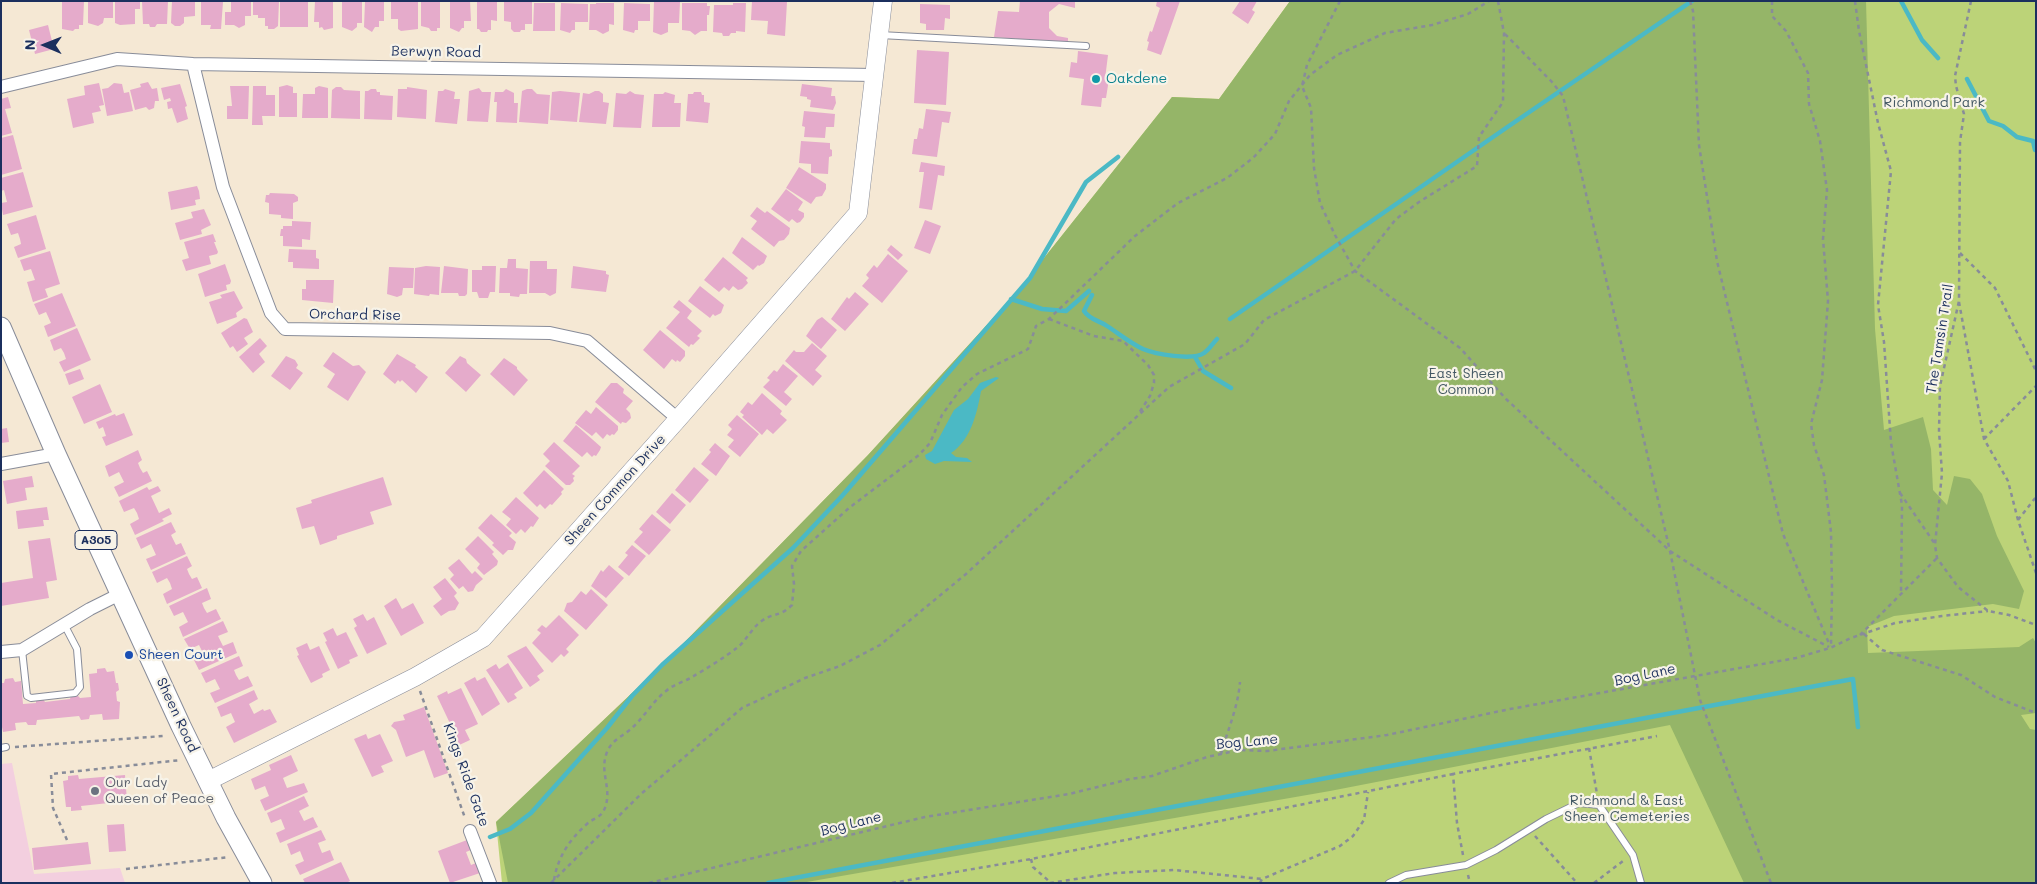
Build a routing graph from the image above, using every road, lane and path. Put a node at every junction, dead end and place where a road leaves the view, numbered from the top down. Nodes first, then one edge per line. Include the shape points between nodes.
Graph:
1 (883, 1) edge
2 (1340, 1) edge
3 (1489, 1) edge
4 (1498, 1) edge
5 (1690, 1) edge
6 (1772, 1) edge
7 (1856, 1) edge
8 (1971, 1) edge
9 (1504, 33) junction
10 (879, 35) junction
11 (1086, 46) dead end
12 (194, 64) junction
13 (874, 75) junction
14 (1302, 86) junction
15 (1, 87) edge
16 (1960, 253) junction
17 (1355, 271) junction
18 (1959, 301) junction
19 (1049, 319) junction
20 (1, 328) edge
21 (2036, 371) edge
22 (2036, 386) edge
23 (1137, 417) junction
24 (678, 419) junction
25 (1984, 439) junction
26 (56, 454) junction
27 (1, 464) edge
28 (1900, 492) junction
29 (2036, 497) edge
30 (2018, 520) junction
31 (1935, 545) junction
32 (1670, 551) junction
33 (1937, 558) junction
34 (2036, 573) edge
35 (120, 594) junction
36 (1902, 594) junction
37 (1988, 611) junction
38 (2036, 625) edge
39 (65, 626) junction
40 (1864, 634) junction
41 (1859, 636) junction
42 (1830, 648) junction
43 (22, 650) junction
44 (1, 652) edge
45 (1694, 675) junction
46 (415, 677) junction
47 (1240, 682) dead end
48 (2036, 713) edge
49 (181, 726) junction
50 (1657, 736) dead end
51 (4, 747) edge
52 (1589, 748) junction
53 (1221, 754) junction
54 (197, 758) junction
55 (1453, 774) junction
56 (208, 781) junction
57 (1368, 791) junction
58 (1598, 805) junction
59 (1529, 830) junction
60 (470, 831) joint
61 (68, 840) dead end
62 (245, 855) junction
63 (1633, 855) junction
64 (1031, 860) junction
65 (1466, 865) junction
66 (126, 869) dead end
67 (1262, 879) junction
68 (553, 882) edge
69 (1050, 882) edge
70 (262, 883) edge
71 (490, 883) edge
72 (649, 883) edge
73 (892, 883) edge
74 (1260, 883) edge
75 (1389, 883) edge
76 (1577, 883) edge
77 (1594, 883) edge
78 (1641, 883) edge
79 (1771, 883) edge

1 - 10 street, Sheen Common Drive
2 - 14 path via 1307,65
3 - 14 path via 1468,14 1432,25 1385,33 1337,55 1310,75
4 - 9 path
5 - 42 path via 1699,145 1717,261 1783,534
6 - 42 path via 1772,16 1786,31 1808,73 1809,104 1820,141 1827,190 1823,239 1828,301 1822,380 1811,424 1824,474 1831,532
7 - 28 path via 1860,40 1891,171 1878,305 1884,342 1891,443
8 - 16 path, The Tamsin Trail via 1955,76 1964,114 1960,159
9 - 17 path via 1503,102 1479,137 1477,166 1396,219
9 - 32 path via 1563,96
10 - 11 lane
10 - 13 street, Sheen Common Drive
12 - 13 street, Berwyn Road
12 - 15 street, Berwyn Road via 117,59
12 - 24 street, Orchard Rise via 223,187 271,313 285,329 550,333 586,341
13 - 24 street, Sheen Common Drive via 858,213
14 - 17 path via 1311,108 1314,168 1320,202
14 - 19 path via 1289,101 1275,134 1253,158 1227,178 1178,203 1135,236
16 - 18 path, The Tamsin Trail
16 - 21 path via 1995,288
17 - 23 path via 1264,320 1245,344 1169,387
17 - 32 path via 1460,348 1506,399
18 - 25 path
18 - 31 path, The Tamsin Trail via 1940,386 1942,473
19 - 23 path via 1094,336 1123,341 1148,365 1154,382 1150,396
19 - 68 path via 1036,326 1028,349 978,374 962,387 942,415 930,443 919,455 849,508 801,551 792,566 792,605 785,612 761,622 738,647 691,678 666,690 633,728 608,749 604,770 609,790 607,804 601,816 575,835 564,851
20 - 26 main road, A305
22 - 25 path
23 - 68 path via 966,574 880,645 742,708 641,794
24 - 46 street, Sheen Common Drive via 483,638
25 - 30 path via 2008,481
26 - 27 street
26 - 35 main road, A305
28 - 31 path
28 - 36 path
29 - 30 path
30 - 34 path
31 - 33 path, The Tamsin Trail
32 - 42 path via 1777,620
32 - 45 path
33 - 36 path
33 - 37 path, The Tamsin Trail via 1958,587
35 - 39 street
35 - 49 main road, Sheen Road / A305
36 - 41 path
37 - 38 path, The Tamsin Trail
37 - 40 path, Bog Lane via 1895,623
39 - 43 street
39 - 43 lane via 77,649 80,687 75,693 27,696
40 - 41 path, Bog Lane
40 - 48 path via 1882,650 1961,675 1995,697
41 - 42 path, Bog Lane
42 - 45 path, Bog Lane via 1796,658
43 - 44 street
45 - 53 path, Bog Lane via 1387,735 1267,752 1239,750
45 - 79 path via 1700,700
46 - 56 street, Sheen Common Drive
46 - 60 path, Kings Ride Gate
47 - 53 path via 1234,718
49 - 51 path via 163,736
49 - 54 main road, Sheen Road / A305
50 - 52 path
52 - 55 path
52 - 58 path
53 - 72 path, Bog Lane via 1152,776 1069,794 925,816
54 - 56 main road, Sheen Road / A305
54 - 61 path via 52,774 53,808
55 - 57 path
55 - 65 path via 1457,824
56 - 62 main road, Sheen Road / A305
57 - 64 path
57 - 67 path via 1364,820 1353,836 1340,846
58 - 59 lane via 1579,803
58 - 63 lane
59 - 65 lane
59 - 76 path
60 - 71 street, Kings Ride Gate
62 - 66 path
62 - 70 main road, Sheen Road / A305
63 - 77 path
63 - 78 lane
64 - 69 path via 1033,867
64 - 73 path
65 - 75 lane via 1406,875
67 - 69 path via 1174,870 1115,873
67 - 74 path

